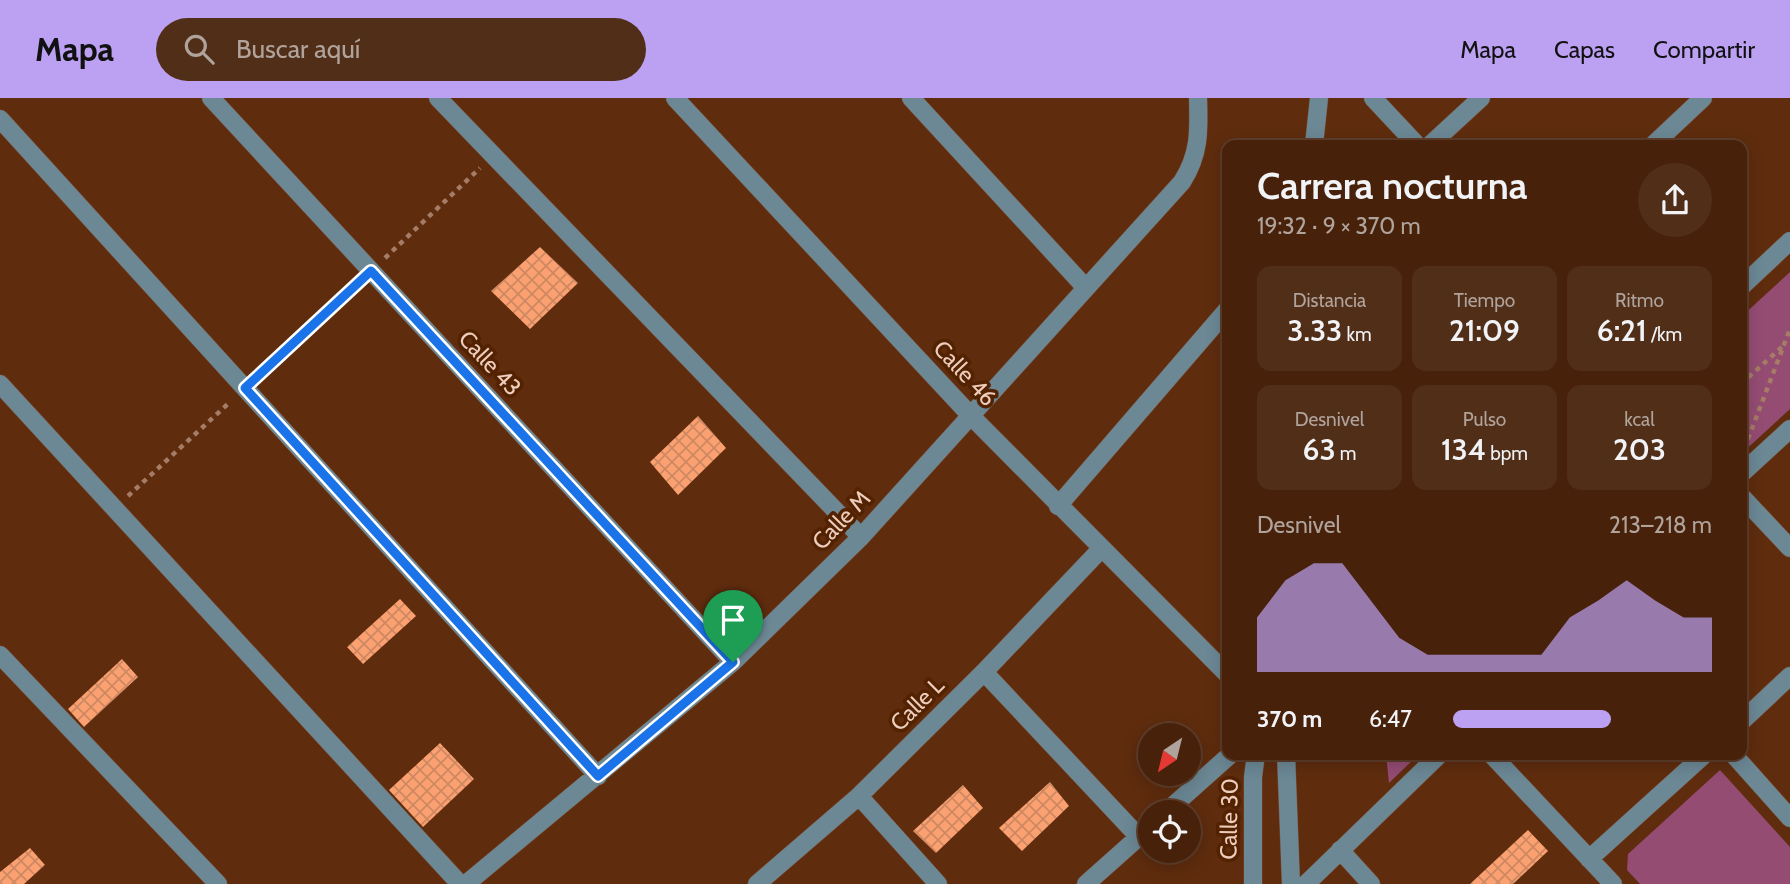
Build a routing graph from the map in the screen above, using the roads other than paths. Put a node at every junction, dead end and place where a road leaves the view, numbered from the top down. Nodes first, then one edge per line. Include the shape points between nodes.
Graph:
1 (211, 98) edge
2 (438, 98) edge
3 (676, 98) edge
4 (911, 98) edge
5 (1198, 98) edge
6 (1319, 98) edge
7 (1373, 98) edge
8 (1481, 98) edge
9 (1703, 98) edge
10 (0, 120) edge
11 (1315, 140) edge
12 (1412, 140) edge
13 (1435, 140) edge
14 (1658, 140) edge
15 (1790, 241) edge
16 (1747, 281) edge
17 (1086, 288) junction
18 (1222, 316) edge
19 (0, 384) edge
20 (972, 417) junction
21 (1790, 429) edge
22 (1747, 468) edge
23 (1747, 502) edge
24 (1058, 506) junction
25 (861, 537) junction
26 (1790, 548) edge
27 (1101, 549) junction
28 (0, 655) edge
29 (733, 662) junction
30 (1222, 669) edge
31 (984, 672) junction
32 (1790, 676) edge
33 (1747, 716) edge
34 (1223, 760) edge
35 (1255, 760) edge
36 (1286, 760) edge
37 (1434, 760) edge
38 (1497, 760) edge
39 (1698, 760) edge
40 (1738, 760) edge
41 (598, 776) junction
42 (859, 796) junction
43 (1179, 800) edge
44 (1790, 818) edge
45 (1138, 826) edge
46 (1138, 837) edge
47 (1340, 850) junction
48 (1589, 859) junction
49 (218, 884) edge
50 (460, 884) edge
51 (466, 884) edge
52 (757, 884) edge
53 (938, 884) edge
54 (1086, 884) edge
55 (1253, 884) edge
56 (1291, 884) edge
57 (1306, 884) edge
58 (1371, 884) edge
59 (1613, 884) edge

1 - 29 street, Calle 43
2 - 25 street
3 - 20 street, Calle 46
4 - 17 street
5 - 17 street, Calle M via 1199,141 1182,182
6 - 11 street
7 - 12 street
8 - 13 street
9 - 14 street
10 - 41 street
15 - 16 street
17 - 20 street, Calle M
18 - 24 street
19 - 50 street
20 - 24 street, Calle 46
20 - 25 street, Calle M
21 - 22 street
23 - 26 street
24 - 27 street, Calle 46
25 - 29 street, Calle M
27 - 30 street, Calle 46
27 - 31 street, Calle L
28 - 49 street
29 - 41 street, Calle M
31 - 42 street, Calle L
31 - 45 street
32 - 33 street
34 - 43 street
35 - 55 street, Calle 30
36 - 56 street
37 - 47 street
38 - 48 street
39 - 48 street
40 - 44 street
41 - 51 street, Calle M
42 - 52 street, Calle L
42 - 53 street
46 - 54 street
47 - 57 street
47 - 58 street
48 - 59 street

